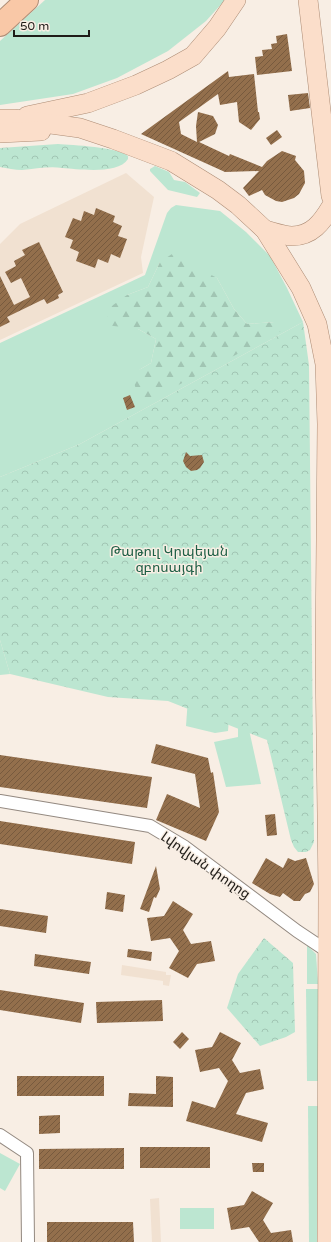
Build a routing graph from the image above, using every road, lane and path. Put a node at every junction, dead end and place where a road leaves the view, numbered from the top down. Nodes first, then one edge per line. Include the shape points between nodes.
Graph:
1 (27, 0) edge
2 (236, 0) edge
3 (308, 0) edge
4 (0, 25) edge
5 (7, 119) edge
6 (80, 128) junction
7 (0, 133) edge
8 (331, 196) edge
9 (331, 207) edge
10 (265, 230) junction
11 (0, 801) edge
12 (328, 951) junction
13 (0, 1135) edge
14 (28, 1242) edge
15 (327, 1242) edge

1 - 4 highway
2 - 5 main road via 193,56 168,70 88,103
3 - 8 main road
5 - 6 main road
6 - 7 main road
6 - 10 main road via 171,160 238,205
9 - 10 main road via 312,231 292,236
10 - 12 main road via 302,288 317,324 325,364
11 - 12 street, Լվովյան փողոց via 150,826 185,847 297,931
12 - 15 main road
13 - 14 street via 27,1153

